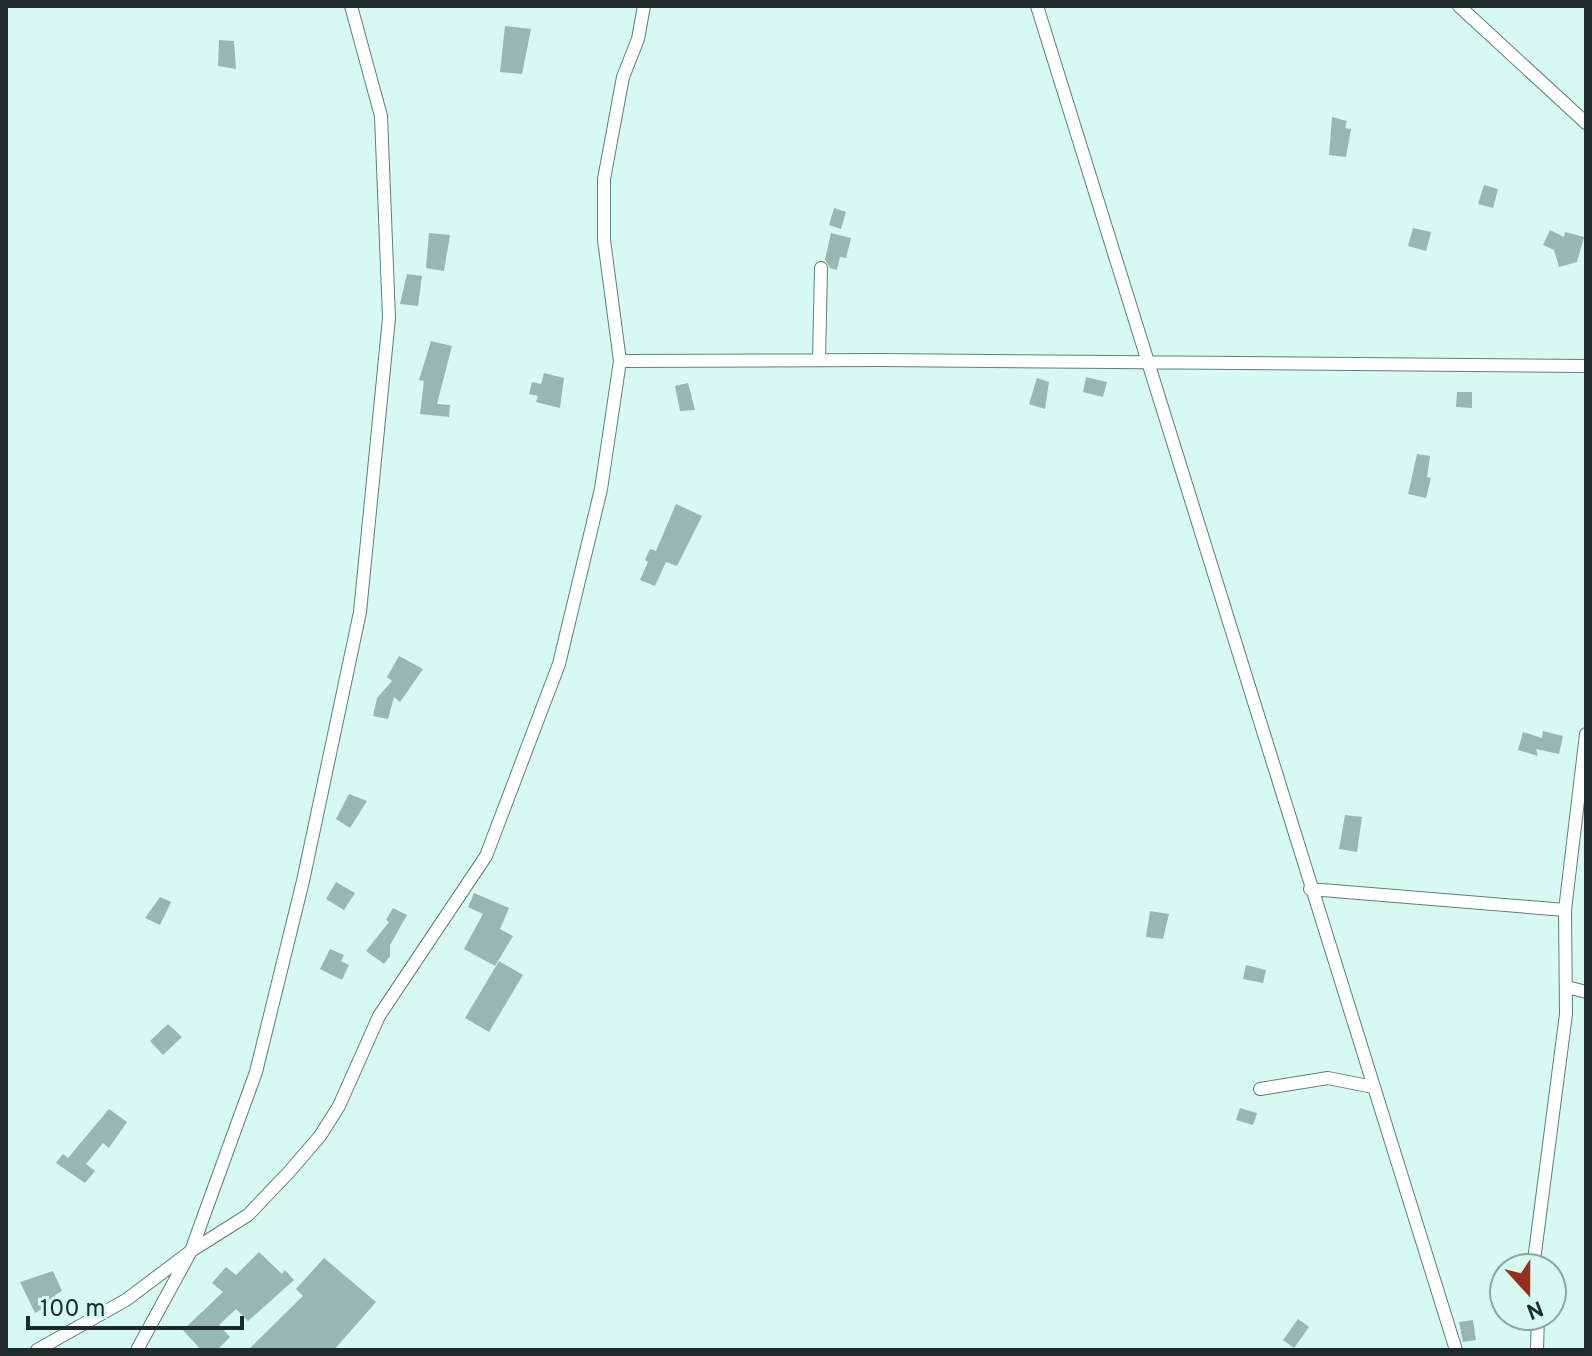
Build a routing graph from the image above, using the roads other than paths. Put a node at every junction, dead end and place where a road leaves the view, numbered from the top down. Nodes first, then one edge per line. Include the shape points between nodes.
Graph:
1 (351, 6) edge
2 (644, 6) edge
3 (1037, 6) edge
4 (1459, 6) edge
5 (1586, 123) edge
6 (821, 268) dead end
7 (819, 360) junction
8 (620, 361) junction
9 (1149, 362) junction
10 (1586, 366) edge
11 (1586, 734) edge
12 (1310, 889) junction
13 (1565, 910) junction
14 (1567, 987) junction
15 (1586, 992) edge
16 (1373, 1087) junction
17 (1260, 1089) dead end
18 (191, 1251) junction
19 (1535, 1252) edge
20 (37, 1350) edge
21 (137, 1350) edge
22 (1456, 1350) edge

1 - 18 street via 381,116 389,318 360,612 256,1072
2 - 8 street via 623,77 604,179 604,240
3 - 9 street
4 - 5 street
6 - 7 street
7 - 8 street
7 - 9 street
8 - 18 street via 601,489 559,664 486,856 379,1016 320,1136 248,1215
9 - 10 street
9 - 12 street
11 - 13 street
12 - 13 street
12 - 16 street
13 - 14 street
14 - 15 street
14 - 19 street
16 - 17 street via 1328,1078
16 - 22 street
18 - 20 street via 126,1300
18 - 21 street

